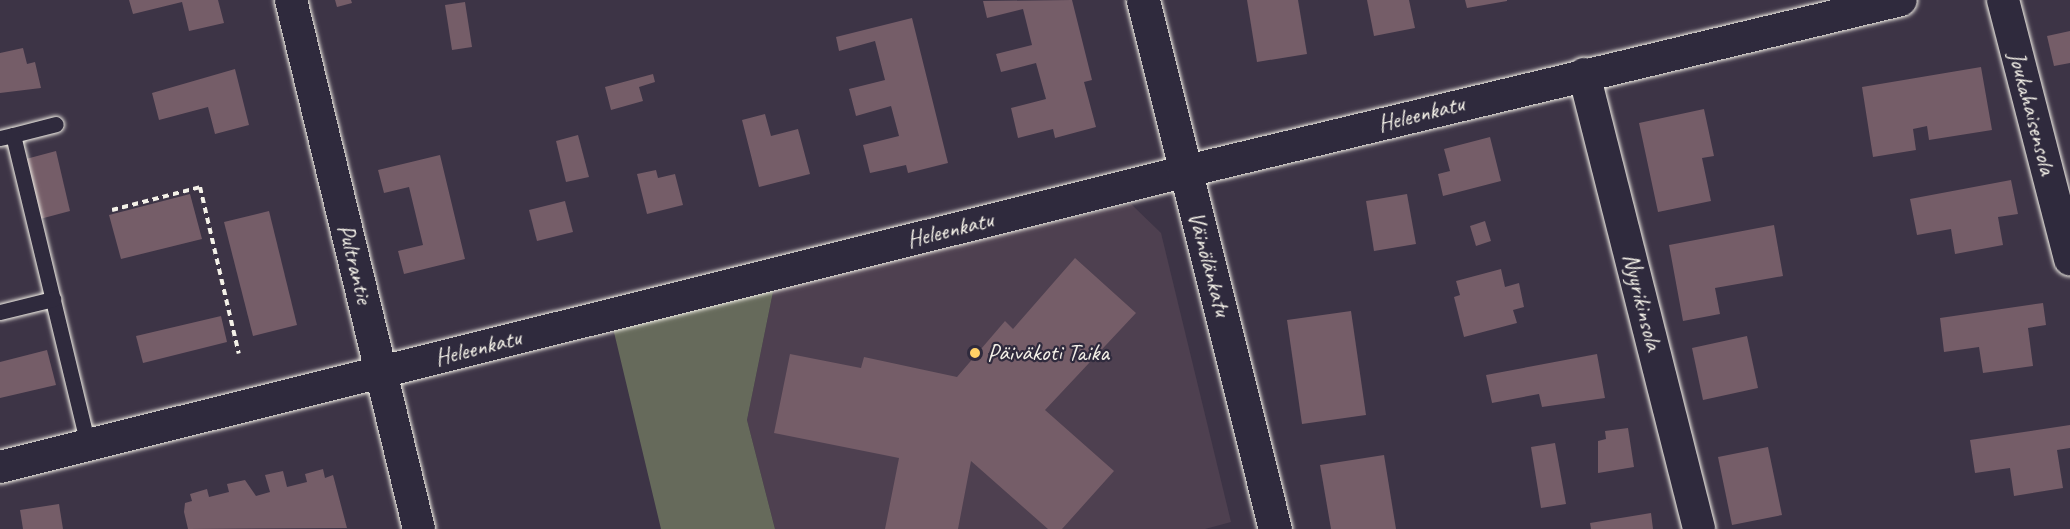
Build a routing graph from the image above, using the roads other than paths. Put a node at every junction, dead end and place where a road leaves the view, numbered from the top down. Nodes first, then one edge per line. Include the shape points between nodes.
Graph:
1 (291, 0) edge
2 (1143, 0) edge
3 (1901, 0) edge
4 (2002, 0) edge
5 (1584, 74) junction
6 (56, 124) dead end
7 (6, 136) edge
8 (1183, 172) junction
9 (2070, 260) edge
10 (53, 299) junction
11 (0, 312) edge
12 (381, 373) junction
13 (88, 445) junction
14 (0, 466) edge
15 (419, 529) edge
16 (1275, 529) edge
17 (1699, 529) edge

1 - 12 street, Pultrantie
2 - 8 street, Väinölänkatu
3 - 5 street, Heleenkatu
4 - 9 street, Joukahaisensola
5 - 8 street, Heleenkatu
5 - 17 street, Nyyrikinsola
6 - 7 lane
7 - 10 lane
8 - 12 street, Heleenkatu
8 - 16 street, Väinölänkatu via 1200,220
10 - 11 lane
10 - 13 lane
12 - 13 street, Heleenkatu
12 - 15 street, Pultrantie
13 - 14 street, Heleenkatu

